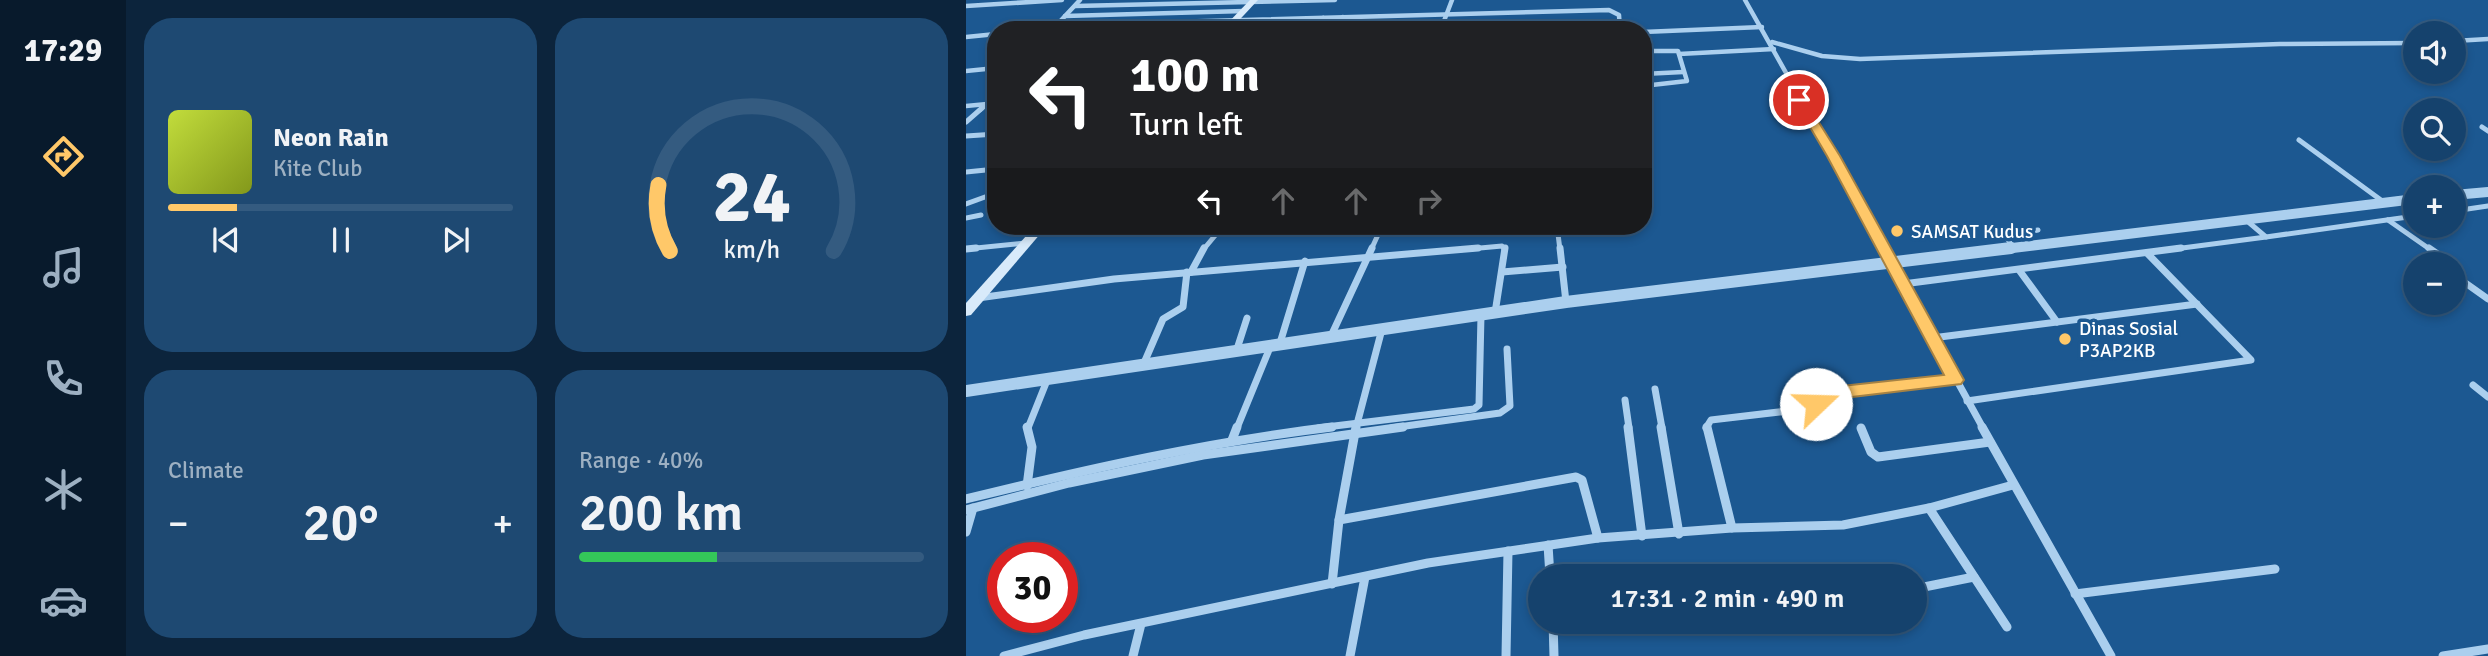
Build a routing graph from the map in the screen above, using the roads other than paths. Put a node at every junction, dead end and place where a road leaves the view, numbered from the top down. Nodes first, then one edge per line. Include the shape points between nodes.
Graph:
1 (1062, 0) edge
2 (1080, 0) edge
3 (1335, 0) edge
4 (1452, 0) edge
5 (1580, 0) edge
6 (1745, 0) edge
7 (1252, 2) edge
8 (966, 6) edge
9 (1074, 6) junction
10 (1244, 11) junction
11 (1578, 11) junction
12 (1448, 14) junction
13 (1065, 16) junction
14 (1343, 16) junction
15 (1368, 16) junction
16 (1324, 17) junction
17 (1060, 21) edge
18 (1233, 21) joint
19 (1318, 21) edge
20 (1340, 21) edge
21 (1366, 21) edge
22 (1446, 21) edge
23 (1619, 21) edge
24 (1762, 27) junction
25 (1652, 32) edge
26 (987, 35) edge
27 (967, 38) edge
28 (2488, 39) edge
29 (2466, 40) edge
30 (1772, 42) junction
31 (2403, 43) edge
32 (1774, 49) junction
33 (1652, 51) edge
34 (1679, 54) junction
35 (987, 69) edge
36 (966, 71) edge
37 (1683, 72) junction
38 (1652, 74) edge
39 (1652, 85) edge
40 (987, 104) joint
41 (966, 106) edge
42 (966, 122) edge
43 (987, 135) edge
44 (966, 136) edge
45 (2299, 140) dead end
46 (987, 170) edge
47 (966, 172) edge
48 (2488, 192) edge
49 (2466, 194) edge
50 (987, 196) edge
51 (2403, 201) edge
52 (2385, 203) junction
53 (966, 204) edge
54 (2488, 206) edge
55 (2466, 209) edge
56 (981, 215) dead end
57 (966, 218) edge
58 (2403, 218) edge
59 (2388, 220) junction
60 (2256, 228) junction
61 (2038, 230) dead end
62 (1033, 235) edge
63 (1215, 235) edge
64 (1378, 235) edge
65 (1558, 235) edge
66 (1025, 243) junction
67 (2011, 245) junction
68 (966, 249) edge
69 (2434, 252) edge
70 (2147, 253) junction
71 (1367, 257) junction
72 (1305, 261) junction
73 (1563, 267) junction
74 (2019, 270) junction
75 (1189, 272) junction
76 (1502, 272) junction
77 (1898, 275) junction
78 (2466, 284) edge
79 (978, 298) junction
80 (2488, 299) edge
81 (1566, 302) junction
82 (2197, 304) junction
83 (966, 312) edge
84 (1495, 313) junction
85 (1481, 315) junction
86 (1247, 318) dead end
87 (2057, 322) junction
88 (1382, 330) junction
89 (1331, 337) junction
90 (1933, 338) junction
91 (1275, 344) junction
92 (1237, 349) junction
93 (1507, 349) dead end
94 (1144, 363) junction
95 (1049, 377) junction
96 (1955, 380) junction
97 (2473, 384) dead end
98 (1656, 389) dead end
99 (966, 391) edge
100 (2488, 397) edge
101 (1625, 400) dead end
102 (1967, 401) junction
103 (1356, 428) junction
104 (1861, 428) dead end
105 (1232, 440) junction
106 (1990, 442) junction
107 (2013, 485) junction
108 (1027, 489) junction
109 (966, 499) edge
110 (1929, 508) junction
111 (970, 509) edge
112 (1339, 520) junction
113 (1732, 528) junction
114 (966, 532) edge
115 (1679, 534) junction
116 (1642, 536) junction
117 (1598, 538) junction
118 (1548, 545) junction
119 (1508, 551) junction
120 (1549, 564) edge
121 (2275, 569) dead end
122 (1365, 577) junction
123 (1974, 577) junction
124 (1332, 584) junction
125 (1927, 586) edge
126 (2075, 594) junction
127 (1141, 624) junction
128 (2007, 627) dead end
129 (1553, 634) edge
130 (2488, 649) edge
131 (1004, 656) edge
132 (1133, 656) edge
133 (1350, 656) edge
134 (1506, 656) edge
135 (1554, 656) edge
136 (2111, 656) edge
137 (2443, 656) edge

1 - 8 street
2 - 9 street
3 - 7 street
4 - 12 street
5 - 11 street
6 - 24 street
7 - 9 street
7 - 10 main road
9 - 13 street
10 - 13 street
10 - 18 main road
11 - 12 street
11 - 23 street via 1615,11
12 - 15 street
12 - 22 street
13 - 17 street
14 - 15 street
14 - 16 street
14 - 20 street
15 - 21 street
16 - 18 street
16 - 19 street
24 - 25 street
24 - 30 street
26 - 27 street
28 - 29 street
30 - 31 street via 1822,56 1860,59
30 - 32 street
32 - 34 street
32 - 77 street
33 - 34 street
34 - 37 street
35 - 36 street
37 - 38 street
37 - 39 street via 1686,82
40 - 41 street
40 - 42 street
43 - 44 street
45 - 52 street
46 - 47 street
48 - 49 street
50 - 53 street
51 - 52 street
52 - 60 street
54 - 55 street
56 - 57 street
58 - 59 street
59 - 60 street
59 - 69 street
60 - 67 street
60 - 70 street
61 - 67 street via 2008,235
62 - 66 main road
63 - 75 street
64 - 71 street
65 - 73 street
66 - 68 street
66 - 79 main road
67 - 77 street
70 - 74 street
70 - 82 street
71 - 72 street
71 - 76 street via 1502,246
71 - 89 street
72 - 75 street
72 - 91 street
73 - 76 street
73 - 81 street
74 - 77 street
74 - 87 street
75 - 79 street
75 - 94 street via 1182,307 1163,319
76 - 84 street
77 - 81 street
77 - 90 street
78 - 80 street
79 - 83 main road
81 - 84 street
82 - 87 street
82 - 102 street via 2251,360
84 - 85 street
85 - 88 street
85 - 103 street via 1478,407
86 - 92 street
87 - 90 street
88 - 89 street
88 - 103 street
89 - 91 street
90 - 96 street
91 - 92 street
91 - 105 street
92 - 94 street
93 - 103 street via 1511,388 1507,410
94 - 95 street
95 - 99 street
95 - 108 street via 1027,425 1032,446
96 - 102 street
96 - 113 street via 1823,394 1813,408 1710,420 1706,429
97 - 100 street
98 - 115 street
101 - 116 street
102 - 106 street
103 - 105 street
103 - 108 street
103 - 112 street
104 - 106 street via 1871,452 1878,457
105 - 108 street
106 - 107 street
107 - 110 street
107 - 126 street
108 - 109 street
108 - 111 street
110 - 113 street via 1843,525
110 - 123 street
111 - 114 street
112 - 117 street via 1576,477 1582,480
112 - 124 street
113 - 115 street
115 - 116 street
116 - 117 street
117 - 118 street
118 - 119 street
118 - 120 street
119 - 122 street
119 - 134 street
121 - 126 street
122 - 124 street
122 - 133 street
123 - 125 street
123 - 128 street
124 - 127 street
126 - 136 street
127 - 131 street
127 - 132 street
129 - 135 street
130 - 137 street

